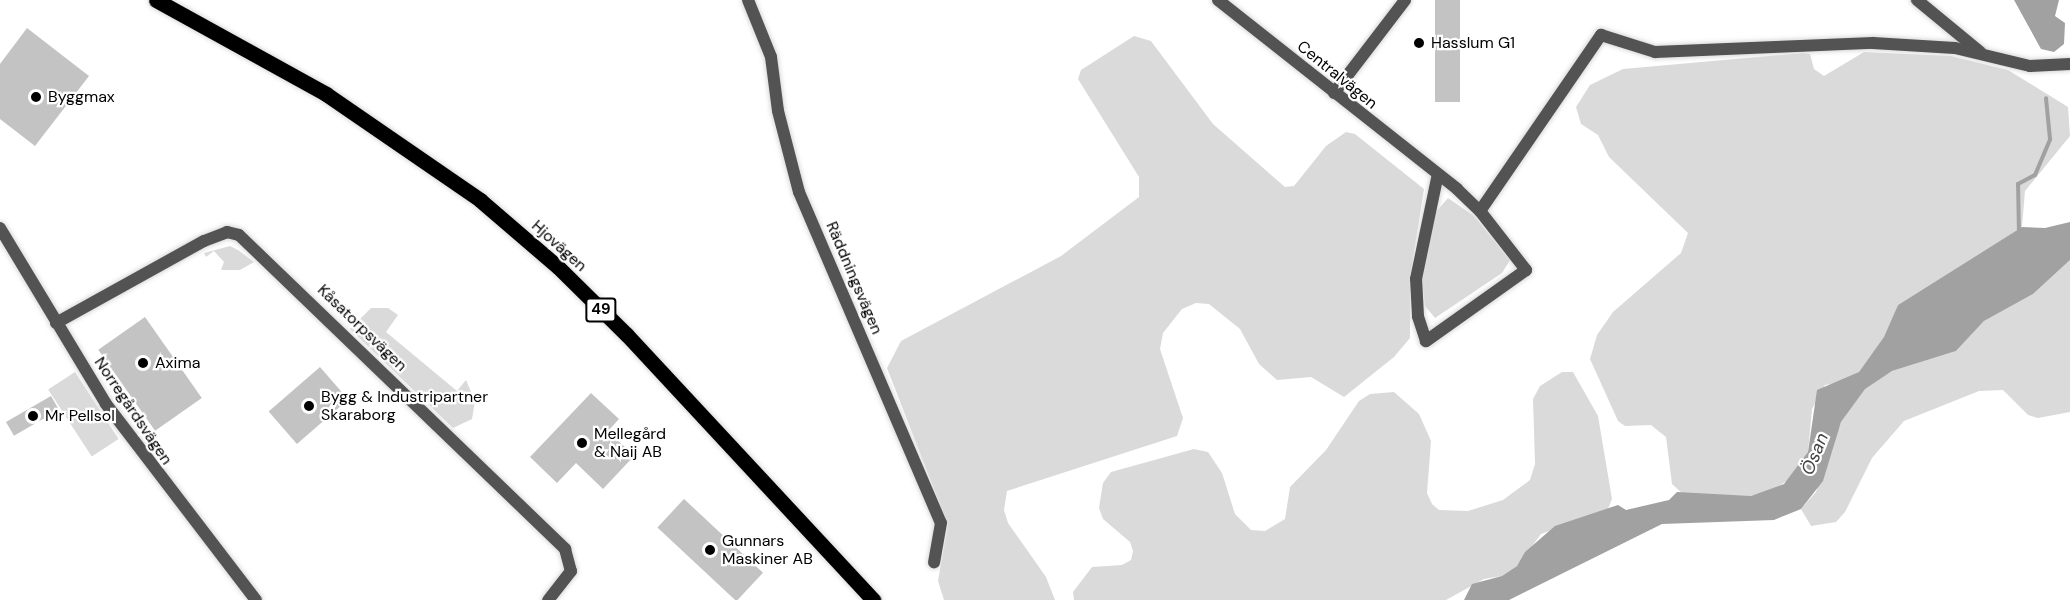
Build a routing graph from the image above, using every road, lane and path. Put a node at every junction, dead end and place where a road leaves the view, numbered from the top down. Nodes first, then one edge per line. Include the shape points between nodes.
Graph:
1 (156, 0) edge
2 (748, 0) edge
3 (1218, 0) edge
4 (1405, 0) edge
5 (1917, 0) edge
6 (1981, 53) junction
7 (2070, 64) edge
8 (1334, 93) junction
9 (1437, 174) junction
10 (1480, 211) junction
11 (0, 228) edge
12 (56, 323) junction
13 (934, 562) dead end
14 (256, 600) edge
15 (548, 600) edge
16 (873, 600) edge

1 - 16 main road, Hjovägen / 49 via 335,100 480,200 558,267 627,335
2 - 13 street, Räddningsvägen via 771,57 778,111 799,192 941,523
3 - 8 street, Centralvägen
4 - 8 street
5 - 6 street
6 - 7 street via 2030,66
6 - 10 street via 1873,43 1655,52 1601,35
8 - 9 street, Centralvägen
9 - 10 street, Centralvägen
9 - 10 street, Centralvägen via 1416,279 1418,316 1426,341 1526,270
11 - 12 street, Norregårdsvägen
12 - 14 street, Norregårdsvägen via 149,466
12 - 15 street, Kåsatorpsvägen via 204,240 227,232 249,241 565,549 571,571

